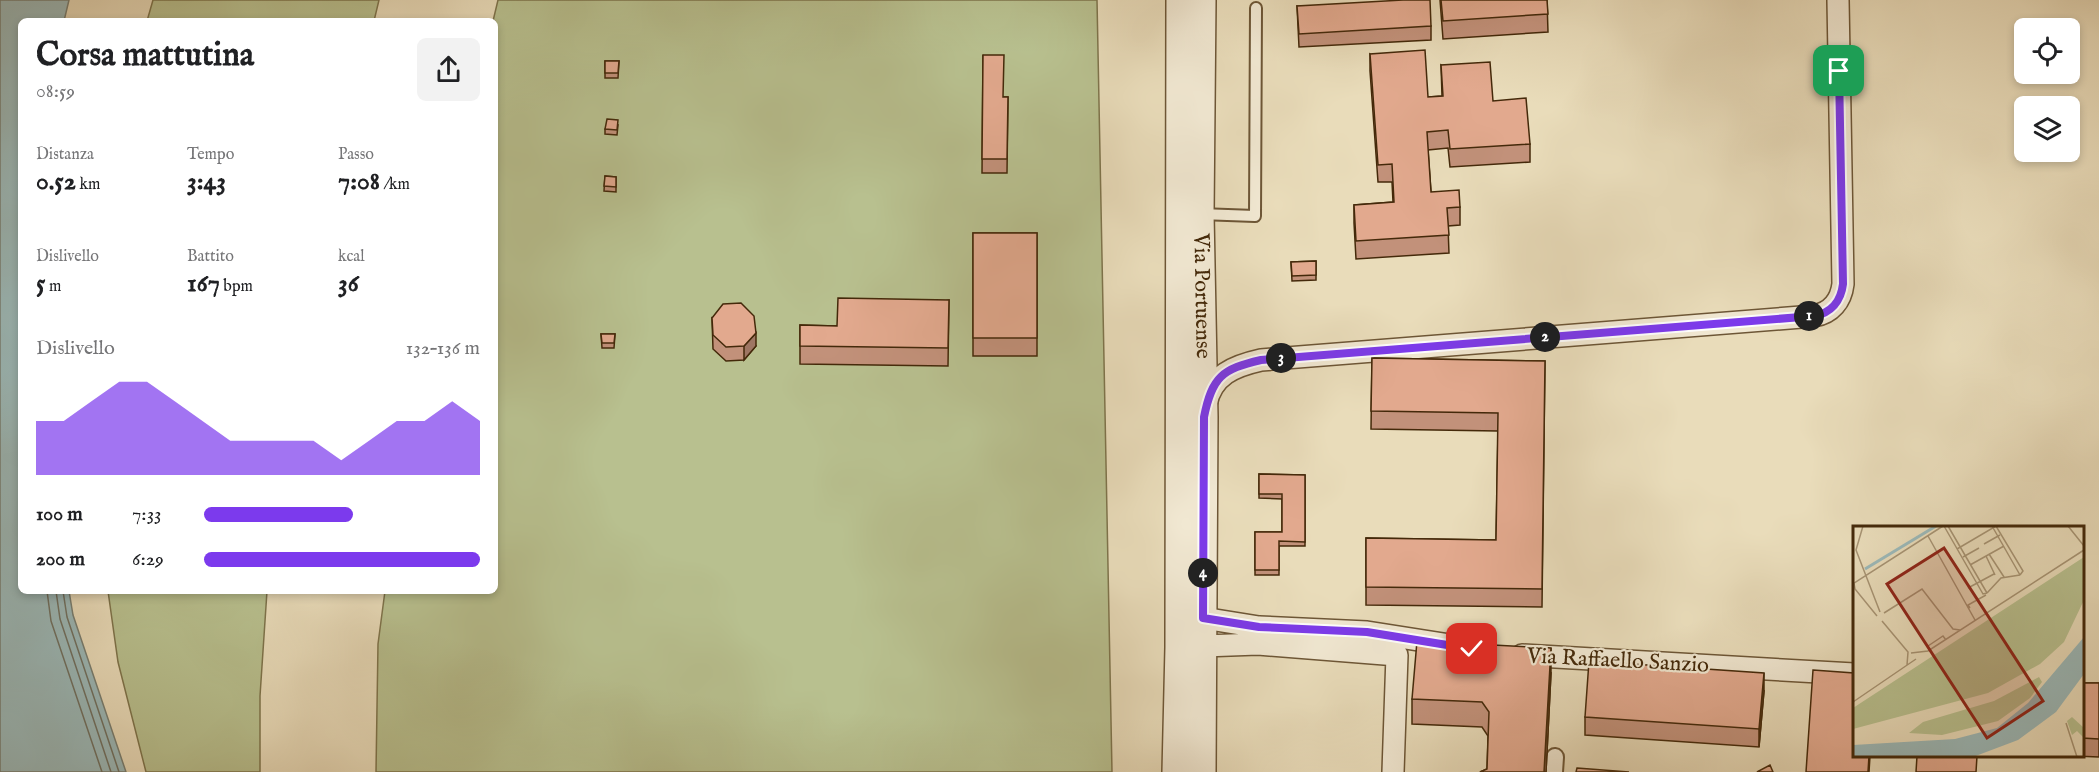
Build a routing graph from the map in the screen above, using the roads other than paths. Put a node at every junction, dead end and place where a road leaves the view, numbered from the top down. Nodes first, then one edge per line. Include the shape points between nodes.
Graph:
1 (1180, 0) edge
2 (1202, 0) edge
3 (1838, 0) edge
4 (1256, 8) dead end
5 (1200, 214) junction
6 (1204, 417) junction
7 (1203, 618) junction
8 (1203, 646) junction
9 (1472, 649) edge
10 (1506, 653) edge
11 (1853, 675) edge
12 (1176, 772) edge
13 (1202, 772) edge
14 (1393, 772) edge

1 - 12 street, Via Portuense
2 - 5 street, Via Portuense
3 - 6 street via 1843,284 1836,304 1826,312 1261,360 1221,376 1208,394
4 - 5 lane via 1255,216
5 - 6 street, Via Portuense
6 - 7 street, Via Portuense
7 - 8 street, Via Portuense
7 - 9 street via 1259,627 1367,632
8 - 13 street, Via Portuense
8 - 14 street via 1258,644 1397,655
10 - 11 street, Via Raffaello Sanzio

